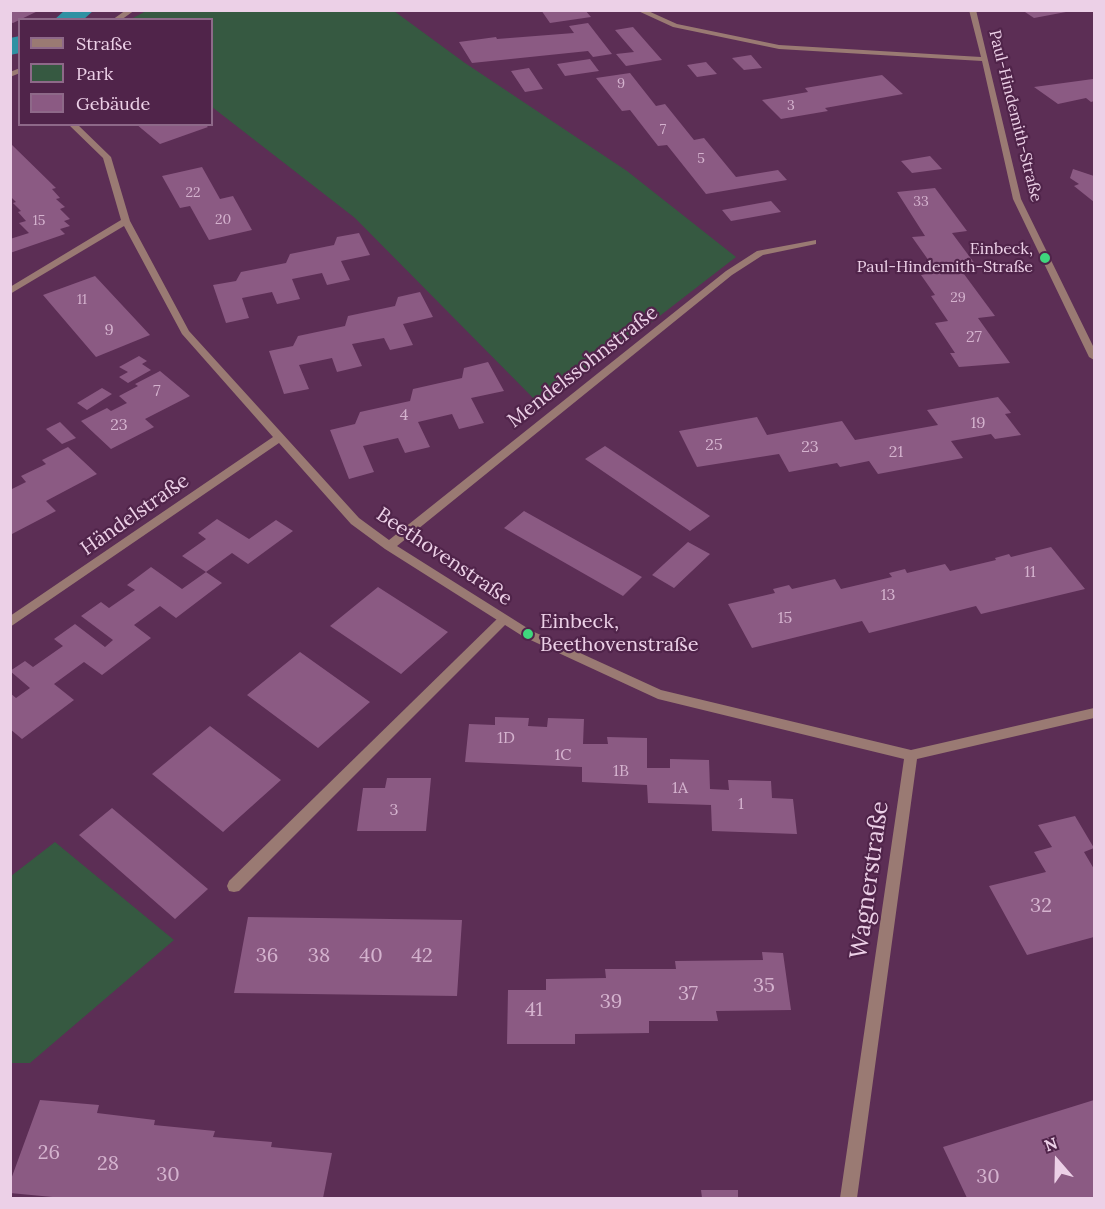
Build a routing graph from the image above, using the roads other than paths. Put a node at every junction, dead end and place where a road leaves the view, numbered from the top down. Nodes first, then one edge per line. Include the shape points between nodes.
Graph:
1 (132, 10) edge
2 (639, 10) edge
3 (972, 10) edge
4 (118, 18) edge
5 (986, 59) junction
6 (74, 126) edge
7 (126, 222) junction
8 (813, 242) dead end
9 (10, 291) edge
10 (1095, 357) edge
11 (280, 437) junction
12 (389, 546) junction
13 (503, 620) junction
14 (10, 623) edge
15 (1095, 713) edge
16 (911, 755) junction
17 (234, 886) dead end
18 (849, 1198) edge

1 - 4 street
2 - 5 street via 675,26 779,47
3 - 5 street, Paul-Hindemith-Straße
5 - 10 street, Paul-Hindemith-Straße via 1017,199
6 - 7 street, Beethovenstraße via 107,157
7 - 9 street
7 - 11 street, Beethovenstraße via 185,332
8 - 12 street, Mendelssohnstraße via 760,254 729,273
11 - 12 street, Beethovenstraße via 355,521
11 - 14 street, Händelstraße
12 - 13 street, Beethovenstraße
13 - 16 street, Beethovenstraße via 657,694
13 - 17 street
15 - 16 street
16 - 18 street, Wagnerstraße

